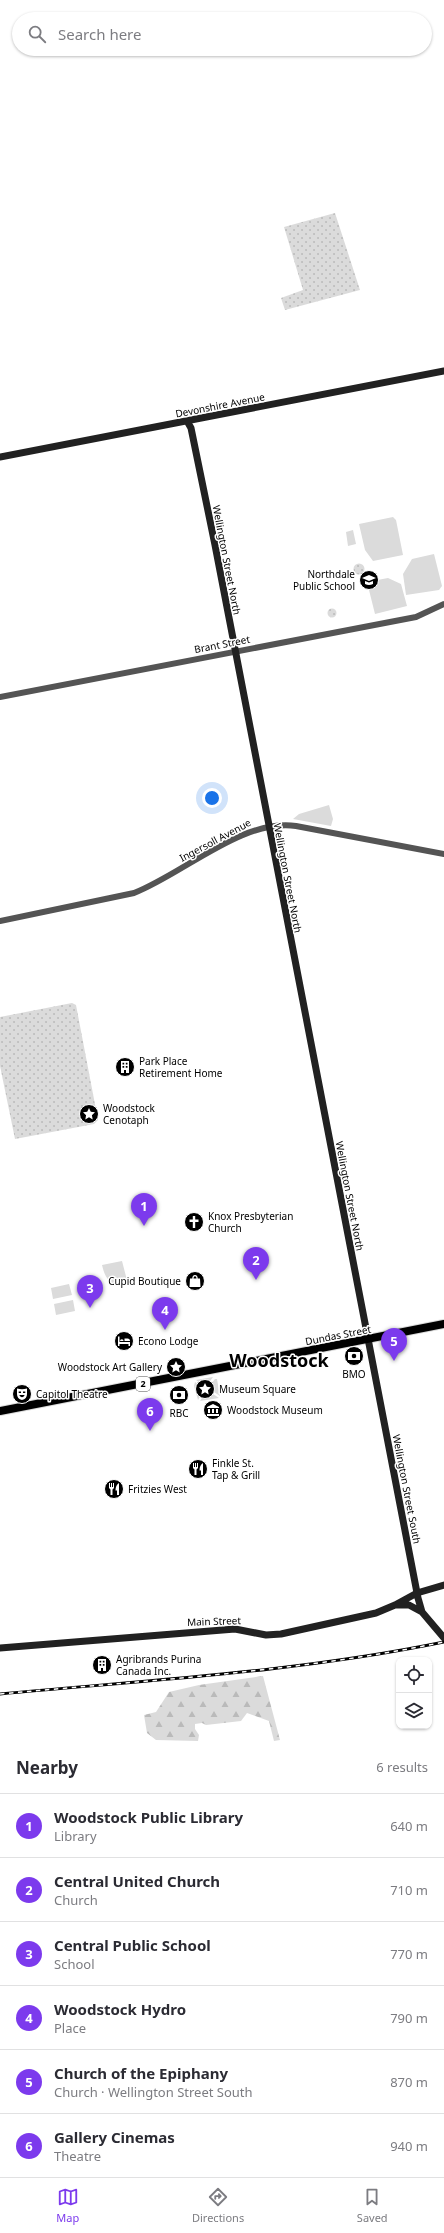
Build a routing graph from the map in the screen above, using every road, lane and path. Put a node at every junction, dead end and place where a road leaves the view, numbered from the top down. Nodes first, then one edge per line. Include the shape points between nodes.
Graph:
1 (444, 371) edge
2 (187, 421) junction
3 (0, 457) edge
4 (444, 604) edge
5 (235, 652) junction
6 (0, 697) edge
7 (268, 826) junction
8 (444, 854) edge
9 (0, 921) edge
10 (444, 1324) edge
11 (368, 1340) junction
12 (0, 1411) edge
13 (444, 1585) edge
14 (417, 1593) junction
15 (395, 1605) junction
16 (422, 1612) junction
17 (443, 1637) edge
18 (0, 1648) edge

1 - 2 main road, Devonshire Avenue
2 - 3 main road, Devonshire Avenue
2 - 5 main road, Wellington Street North via 192,428
4 - 5 street, Brant Street via 416,617
5 - 6 street, Brant Street
5 - 7 main road, Wellington Street North
7 - 8 street, Ingersoll Avenue via 296,826
7 - 9 street, Ingersoll Avenue via 250,831 152,886 134,893
7 - 11 main road, Wellington Street North
10 - 11 main road, Dundas Street / 2
11 - 12 main road, Dundas Street / 2
11 - 14 main road, Wellington Street South
13 - 14 main road, Main Street
14 - 15 main road, Main Street
14 - 16 main road, Wellington Street South
15 - 16 main road via 410,1605
15 - 18 main road, Main Street via 376,1612 274,1635 235,1629
16 - 17 main road, Wellington Street South

